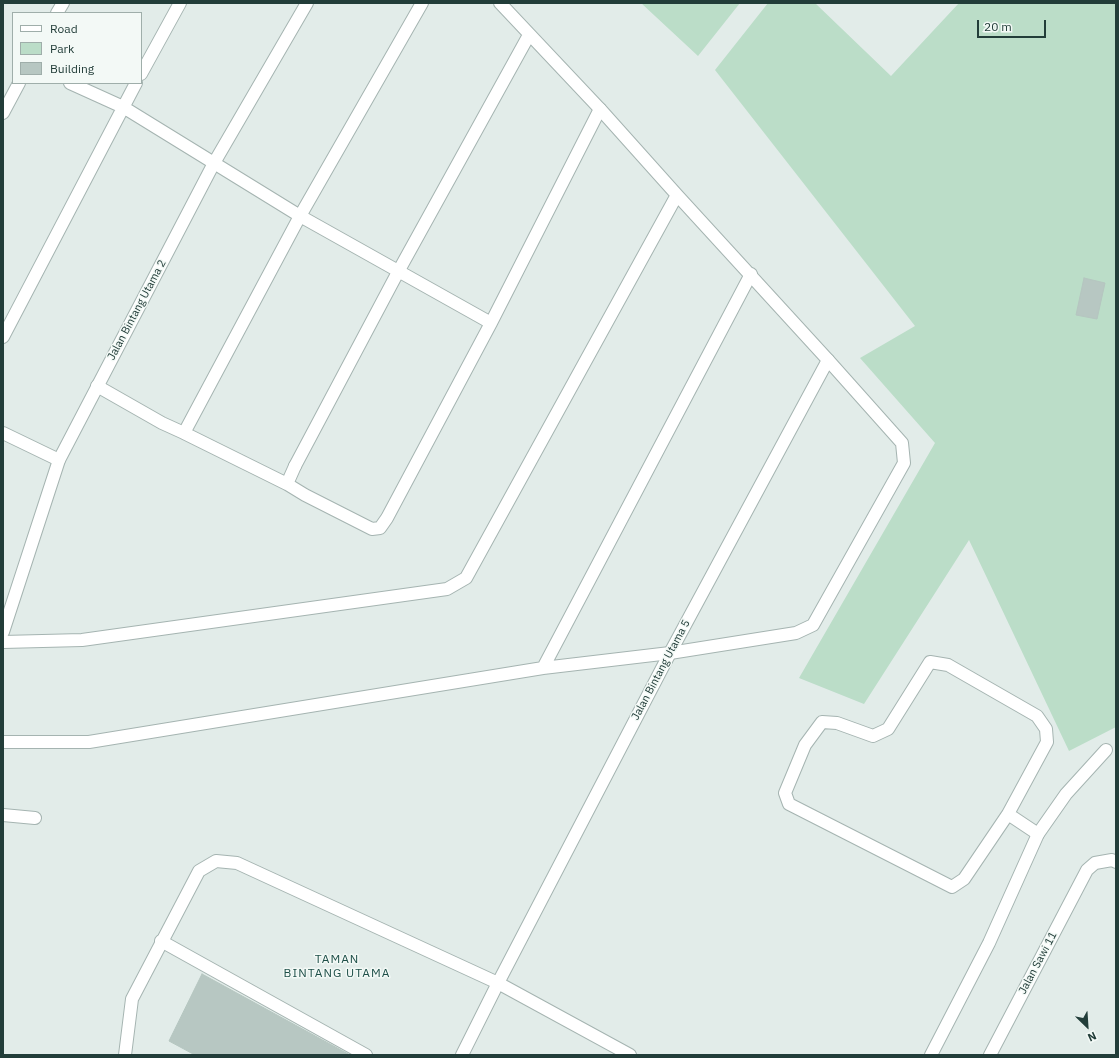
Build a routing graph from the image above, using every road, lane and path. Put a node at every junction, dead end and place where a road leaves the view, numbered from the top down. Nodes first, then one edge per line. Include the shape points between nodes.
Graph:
1 (62, 3) edge
2 (180, 3) edge
3 (307, 3) edge
4 (422, 3) edge
5 (500, 3) edge
6 (58, 12) edge
7 (529, 35) junction
8 (142, 72) edge
9 (18, 84) edge
10 (72, 84) edge
11 (135, 84) edge
12 (123, 107) junction
13 (600, 109) junction
14 (3, 113) edge
15 (214, 163) junction
16 (677, 195) junction
17 (300, 216) junction
18 (398, 272) junction
19 (751, 274) junction
20 (491, 323) junction
21 (3, 337) edge
22 (828, 360) junction
23 (97, 386) junction
24 (3, 433) edge
25 (184, 433) junction
26 (58, 460) junction
27 (287, 484) junction
28 (3, 632) edge
29 (3, 642) edge
30 (670, 653) junction
31 (544, 668) junction
32 (3, 742) edge
33 (1106, 750) dead end
34 (1008, 814) junction
35 (3, 815) edge
36 (35, 818) dead end
37 (1038, 834) junction
38 (1116, 862) edge
39 (161, 941) junction
40 (498, 983) junction
41 (125, 1055) edge
42 (366, 1055) edge
43 (462, 1055) edge
44 (630, 1055) edge
45 (931, 1055) edge
46 (990, 1055) edge

1 - 6 street
2 - 8 street
3 - 15 street, Jalan Bintang Utama 2
4 - 17 street
5 - 7 street
7 - 13 street
7 - 18 street
9 - 14 street
10 - 12 street
11 - 12 street
12 - 15 street
12 - 21 street
13 - 16 street
13 - 20 street
15 - 17 street
15 - 23 street, Jalan Bintang Utama 2
16 - 19 street
16 - 29 street via 466,578 447,589 90,639
17 - 18 street
17 - 25 street
18 - 20 street
18 - 27 street
19 - 22 street
19 - 31 street
20 - 27 street via 380,528 372,529
22 - 30 street, Jalan Bintang Utama 5
22 - 30 street via 902,443 904,463 813,625 796,633
23 - 25 street
23 - 26 street, Jalan Bintang Utama 2
24 - 26 street
25 - 27 street
26 - 28 street, Jalan Bintang Utama 2
30 - 31 street
30 - 40 street, Jalan Bintang Utama 5
31 - 32 street via 89,742
33 - 37 street via 1066,794
34 - 34 street via 1047,742 1046,729 1037,716 983,684 948,665 930,662 888,729 873,736 837,723 822,722 804,745 785,793 789,804 952,887 964,880
34 - 37 street
35 - 36 street
37 - 45 street via 989,943
38 - 46 street, Jalan Sawi 11 via 1112,860 1095,864 1087,870
39 - 40 street via 199,871 216,861 237,863
39 - 41 street via 132,999
39 - 42 street
40 - 43 street, Jalan Bintang Utama 5
40 - 44 street

